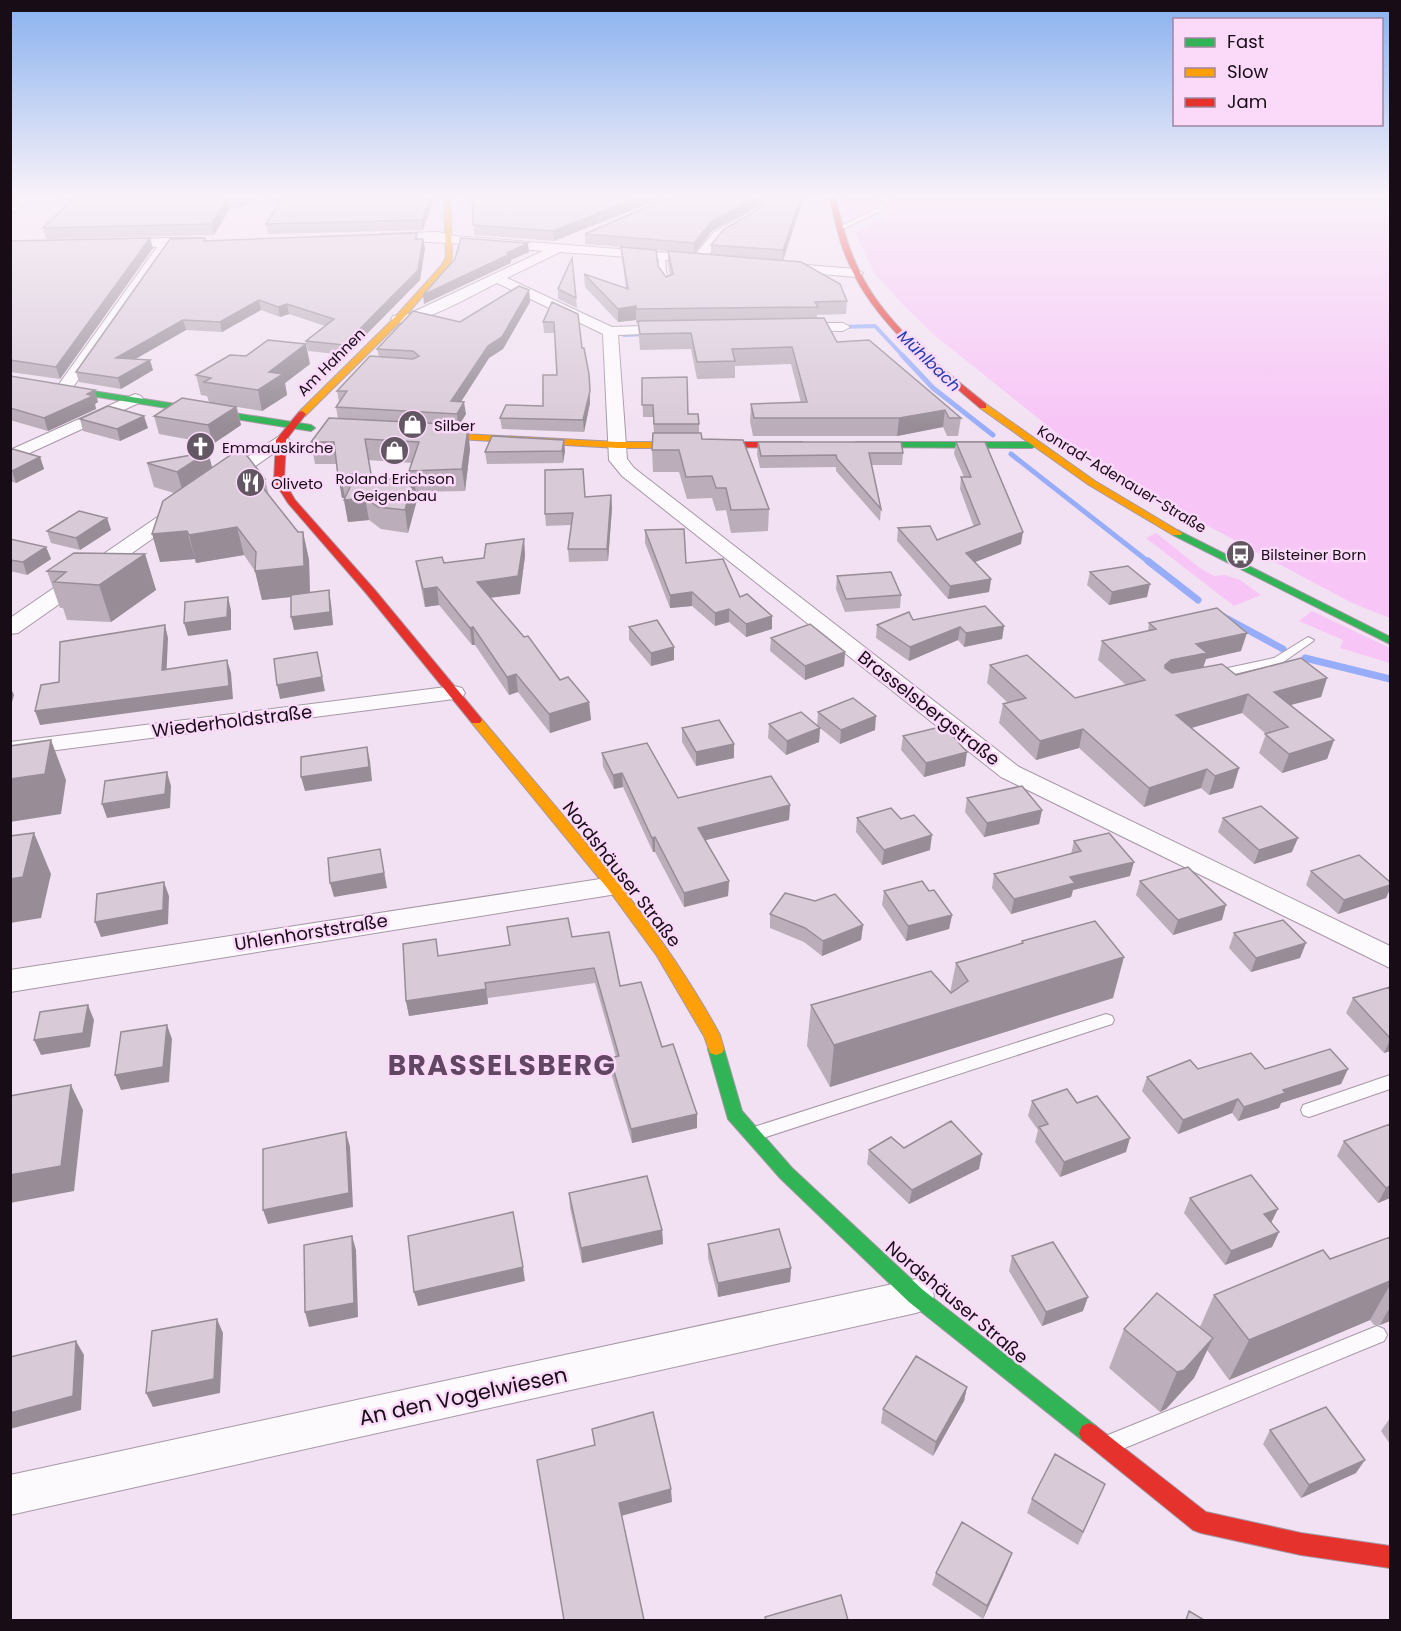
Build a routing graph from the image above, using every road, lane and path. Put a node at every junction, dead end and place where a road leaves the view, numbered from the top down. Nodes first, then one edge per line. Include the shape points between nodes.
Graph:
1 (144, 273) edge
2 (439, 273) edge
3 (506, 273) edge
4 (662, 273) edge
5 (856, 273) edge
6 (496, 278) junction
7 (667, 286) edge
8 (398, 318) junction
9 (786, 327) edge
10 (843, 327) dead end
11 (683, 328) edge
12 (610, 332) junction
13 (10, 380) edge
14 (65, 387) junction
15 (135, 399) junction
16 (330, 430) edge
17 (286, 433) junction
18 (414, 434) edge
19 (618, 445) junction
20 (819, 445) edge
21 (843, 445) edge
22 (1032, 445) junction
23 (10, 457) edge
24 (10, 628) edge
25 (1308, 640) dead end
26 (1390, 641) edge
27 (1205, 677) edge
28 (454, 693) junction
29 (10, 749) edge
30 (613, 886) junction
31 (1390, 958) edge
32 (10, 981) edge
33 (1106, 1020) dead end
34 (1390, 1082) edge
35 (1309, 1110) dead end
36 (752, 1135) junction
37 (916, 1296) junction
38 (1377, 1335) dead end
39 (1105, 1446) junction
40 (10, 1495) edge
41 (1390, 1557) edge

1 - 14 street
2 - 8 street, Am Hahnen
3 - 6 street
4 - 7 lane
5 - 22 street, Konrad-Adenauer-Straße via 892,322 954,382
6 - 8 street via 412,318
6 - 12 street
8 - 17 street, Am Hahnen via 359,363
9 - 10 street
11 - 12 street
12 - 19 street, Brasselsbergstraße
13 - 14 street
14 - 15 street
15 - 17 street
15 - 23 street
16 - 17 street
17 - 24 street
17 - 28 street, Nordshäuser Straße via 279,481 291,501
18 - 19 street
19 - 20 street
19 - 31 street, Brasselsbergstraße via 618,460 628,472 1010,772
21 - 22 street
22 - 26 street, Konrad-Adenauer-Straße via 1195,543
25 - 27 lane via 1278,661
28 - 29 street, Wiederholdstraße
28 - 30 street, Nordshäuser Straße
30 - 32 street, Uhlenhorststraße
30 - 36 street, Nordshäuser Straße via 662,952 712,1035 734,1114
33 - 36 lane
34 - 35 lane
36 - 37 street, Nordshäuser Straße via 786,1173
37 - 39 street, Nordshäuser Straße
37 - 40 street, An den Vogelwiesen
38 - 39 lane
39 - 41 street, Nordshäuser Straße via 1201,1522 1301,1544

